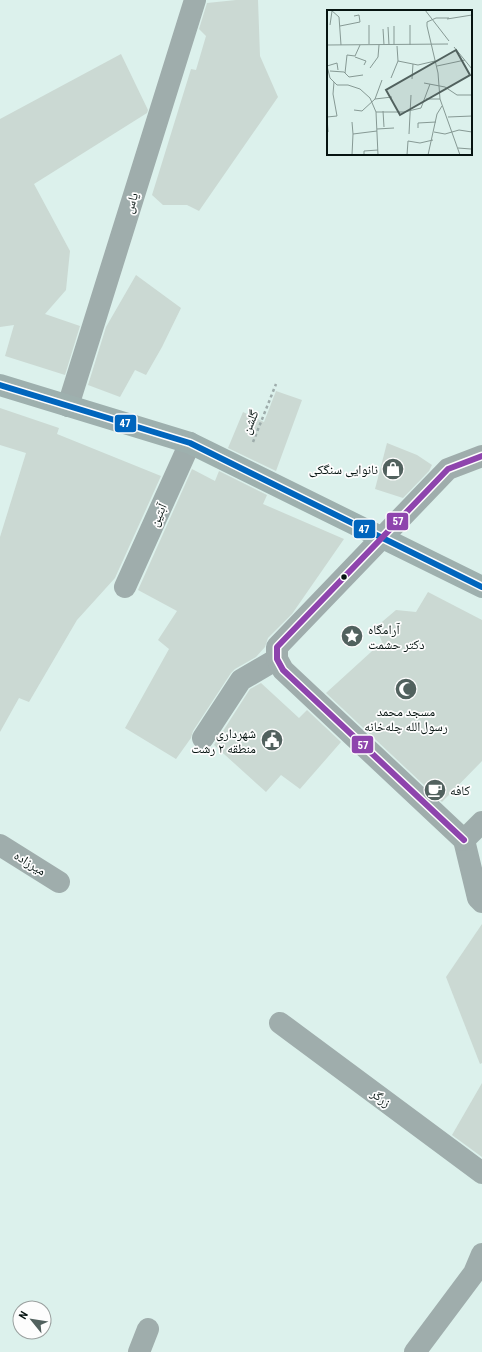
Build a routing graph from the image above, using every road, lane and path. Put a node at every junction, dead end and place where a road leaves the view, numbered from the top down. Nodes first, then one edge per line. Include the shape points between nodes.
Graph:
1 (195, 0) edge
2 (276, 384) dead end
3 (0, 386) edge
4 (68, 406) junction
5 (190, 443) junction
6 (482, 456) edge
7 (243, 468) junction
8 (382, 538) junction
9 (126, 587) dead end
10 (482, 587) edge
11 (277, 659) junction
12 (203, 738) dead end
13 (482, 822) edge
14 (464, 840) junction
15 (0, 845) edge
16 (59, 882) dead end
17 (482, 902) edge
18 (280, 1023) dead end
19 (482, 1173) edge
20 (482, 1254) edge
21 (148, 1330) dead end
22 (139, 1352) edge
23 (415, 1352) edge

1 - 4 street, یاس
2 - 7 path, گلشن
3 - 4 main road
4 - 5 main road
5 - 7 main road
5 - 9 street, آبتین
6 - 8 street via 448,469
7 - 8 main road
8 - 10 main road
8 - 11 street via 277,647
11 - 12 street via 241,680
11 - 14 street via 283,670
13 - 14 street
14 - 17 street via 478,898
15 - 16 street, میرزاده
18 - 19 street, زرگر
20 - 23 street via 474,1273
21 - 22 street

